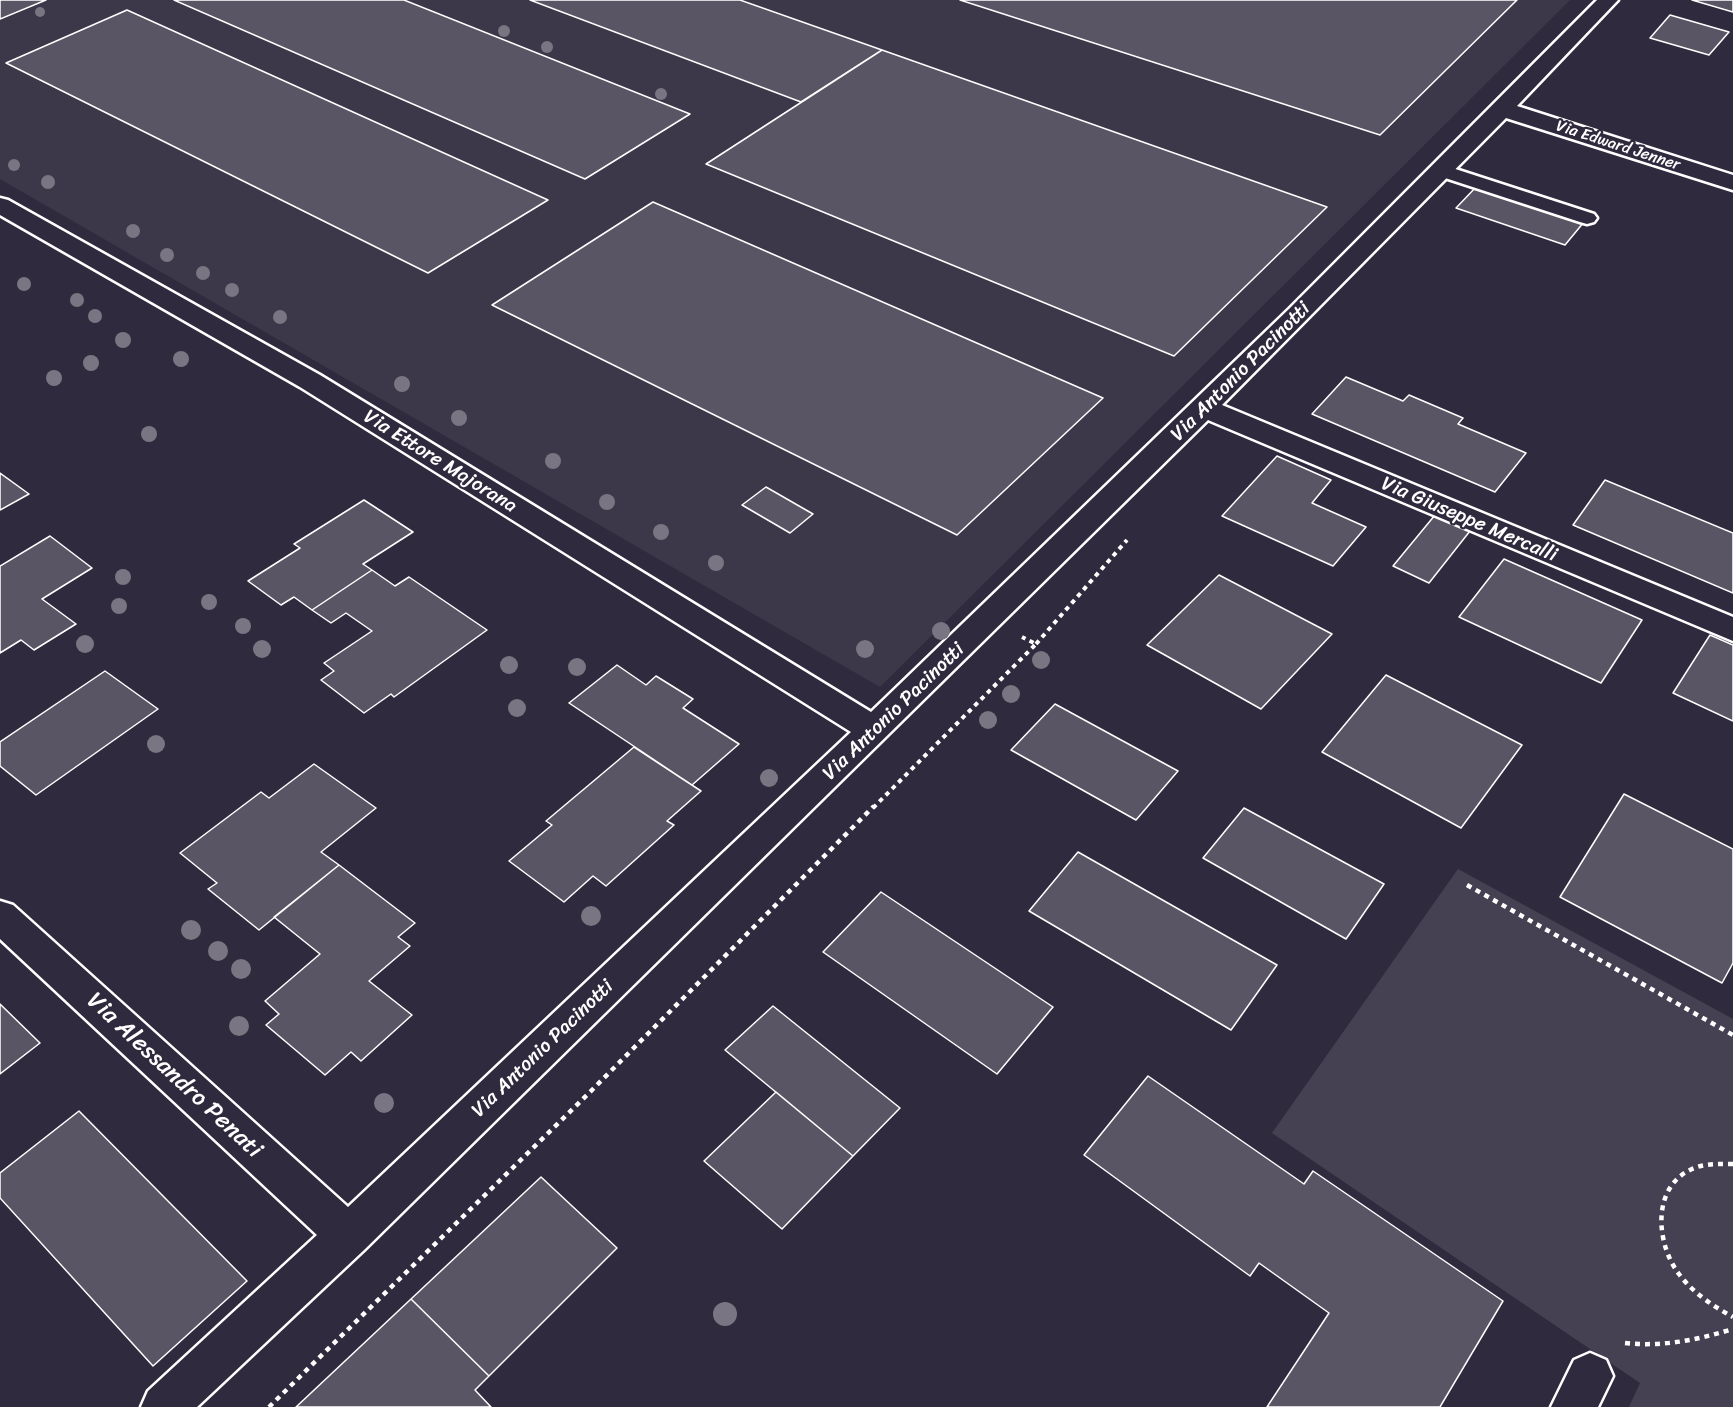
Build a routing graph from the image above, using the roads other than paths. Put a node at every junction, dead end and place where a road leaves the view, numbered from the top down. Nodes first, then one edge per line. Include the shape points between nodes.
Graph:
1 (1608, 0) edge
2 (1502, 109) junction
3 (1443, 171) junction
4 (1733, 183) edge
5 (0, 205) edge
6 (1587, 218) dead end
7 (1205, 408) junction
8 (1733, 630) edge
9 (874, 730) junction
10 (0, 916) edge
11 (349, 1236) junction
12 (164, 1407) edge

1 - 2 street, Via Antonio Pacinotti
2 - 3 street, Via Antonio Pacinotti
2 - 4 street, Via Edward Jenner
3 - 6 lane
3 - 7 street, Via Antonio Pacinotti
5 - 9 street, Via Ettore Majorana via 310,381
7 - 8 street, Via Giuseppe Mercalli
7 - 9 street, Via Antonio Pacinotti
9 - 11 street, Via Antonio Pacinotti
10 - 11 street, Via Alessandro Penati
11 - 12 street, Via Antonio Pacinotti

